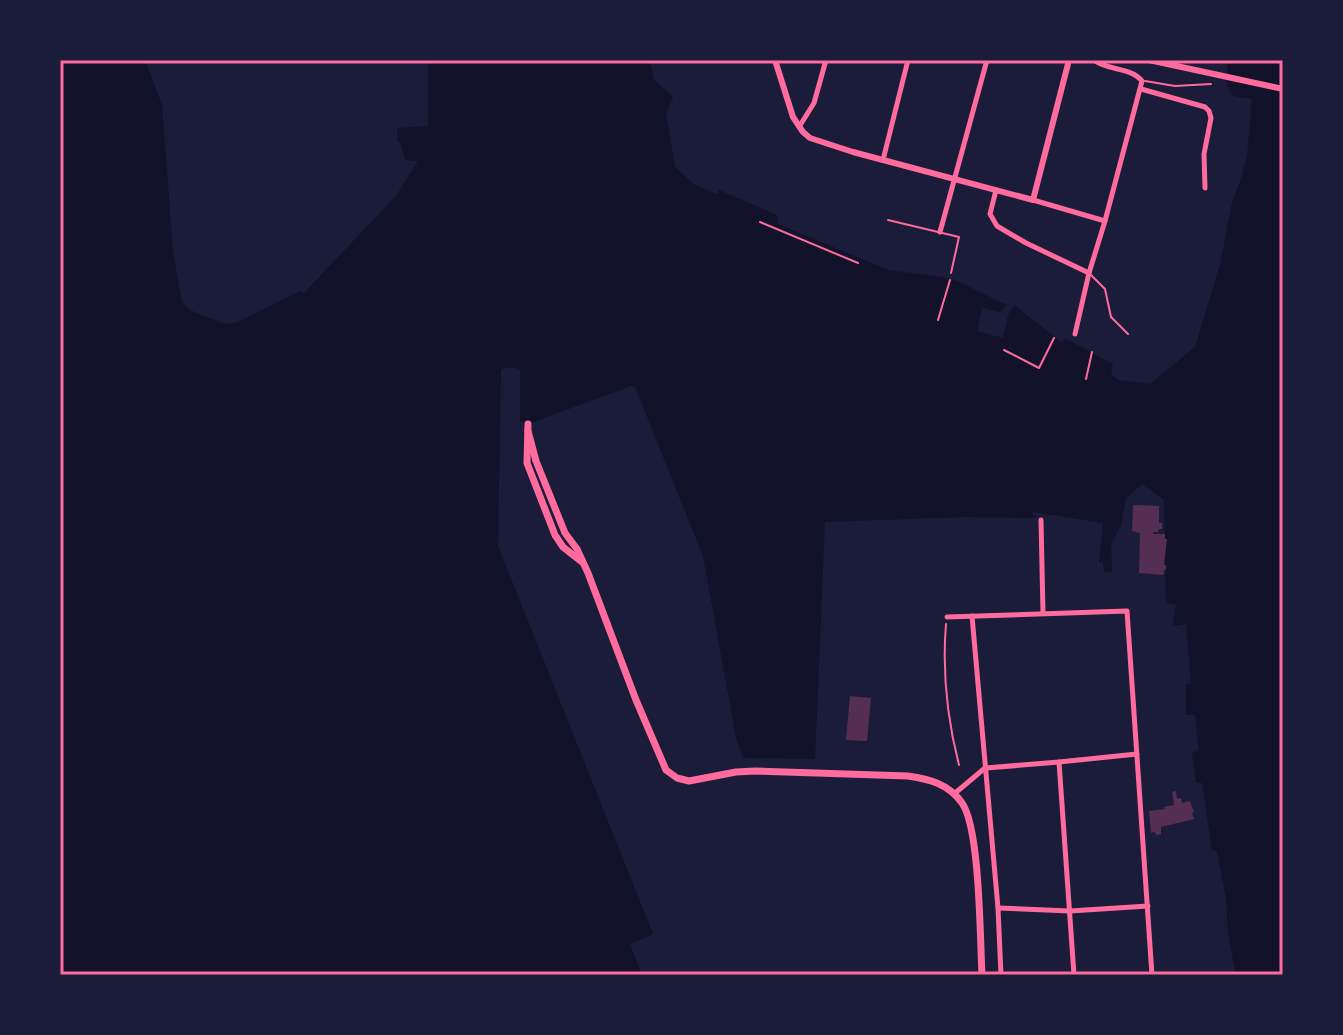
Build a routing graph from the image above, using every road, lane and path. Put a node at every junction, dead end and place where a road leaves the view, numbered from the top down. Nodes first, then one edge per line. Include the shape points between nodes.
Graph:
1 (775, 60) edge
2 (826, 60) edge
3 (908, 60) edge
4 (987, 60) edge
5 (1069, 60) edge
6 (1094, 60) edge
7 (1149, 60) edge
8 (1142, 81) junction
9 (1211, 84) dead end
10 (1141, 89) junction
11 (1283, 89) edge
12 (799, 127) junction
13 (883, 160) junction
14 (955, 180) junction
15 (1205, 188) dead end
16 (996, 190) junction
17 (1033, 200) junction
18 (888, 220) dead end
19 (1105, 221) junction
20 (760, 222) dead end
21 (940, 232) junction
22 (858, 263) dead end
23 (951, 273) dead end
24 (1089, 273) junction
25 (951, 279) dead end
26 (938, 320) dead end
27 (1075, 334) dead end
28 (1128, 334) dead end
29 (1054, 338) dead end
30 (1004, 350) dead end
31 (1092, 352) dead end
32 (1086, 379) dead end
33 (528, 428) dead end
34 (1041, 520) dead end
35 (1043, 613) junction
36 (972, 616) junction
37 (947, 617) joint
38 (1137, 754) junction
39 (1059, 762) junction
40 (959, 765) dead end
41 (986, 768) junction
42 (954, 794) junction
43 (1148, 906) junction
44 (998, 908) junction
45 (1070, 911) junction
46 (982, 975) edge
47 (1001, 975) edge
48 (1074, 975) edge
49 (1152, 975) edge

1 - 12 street
2 - 12 street via 814,103
3 - 13 street
4 - 14 street
5 - 17 street
6 - 8 street via 1136,74
7 - 11 street
8 - 9 lane
8 - 10 street
10 - 15 street via 1209,111
10 - 19 street
12 - 13 street via 817,141
13 - 14 street
14 - 16 street
14 - 21 street
16 - 17 street
16 - 24 street via 990,214 997,226
17 - 19 street
18 - 21 lane
19 - 24 street
20 - 22 path
21 - 23 lane via 959,238
24 - 27 street
24 - 28 lane via 1104,287 1111,317
25 - 26 path
29 - 30 path via 1039,368
31 - 32 path
33 - 42 main road via 565,533 584,563 671,776 689,781 755,771 908,776 936,781
34 - 35 street
35 - 36 street
35 - 38 street via 1127,611
36 - 37 street
36 - 41 street
37 - 40 path via 946,705
38 - 39 street
38 - 43 street
39 - 41 street
39 - 45 street
41 - 42 street
41 - 44 street
42 - 46 main road via 967,811 972,831
43 - 45 street
43 - 49 street
44 - 45 street
44 - 47 street
45 - 48 street

